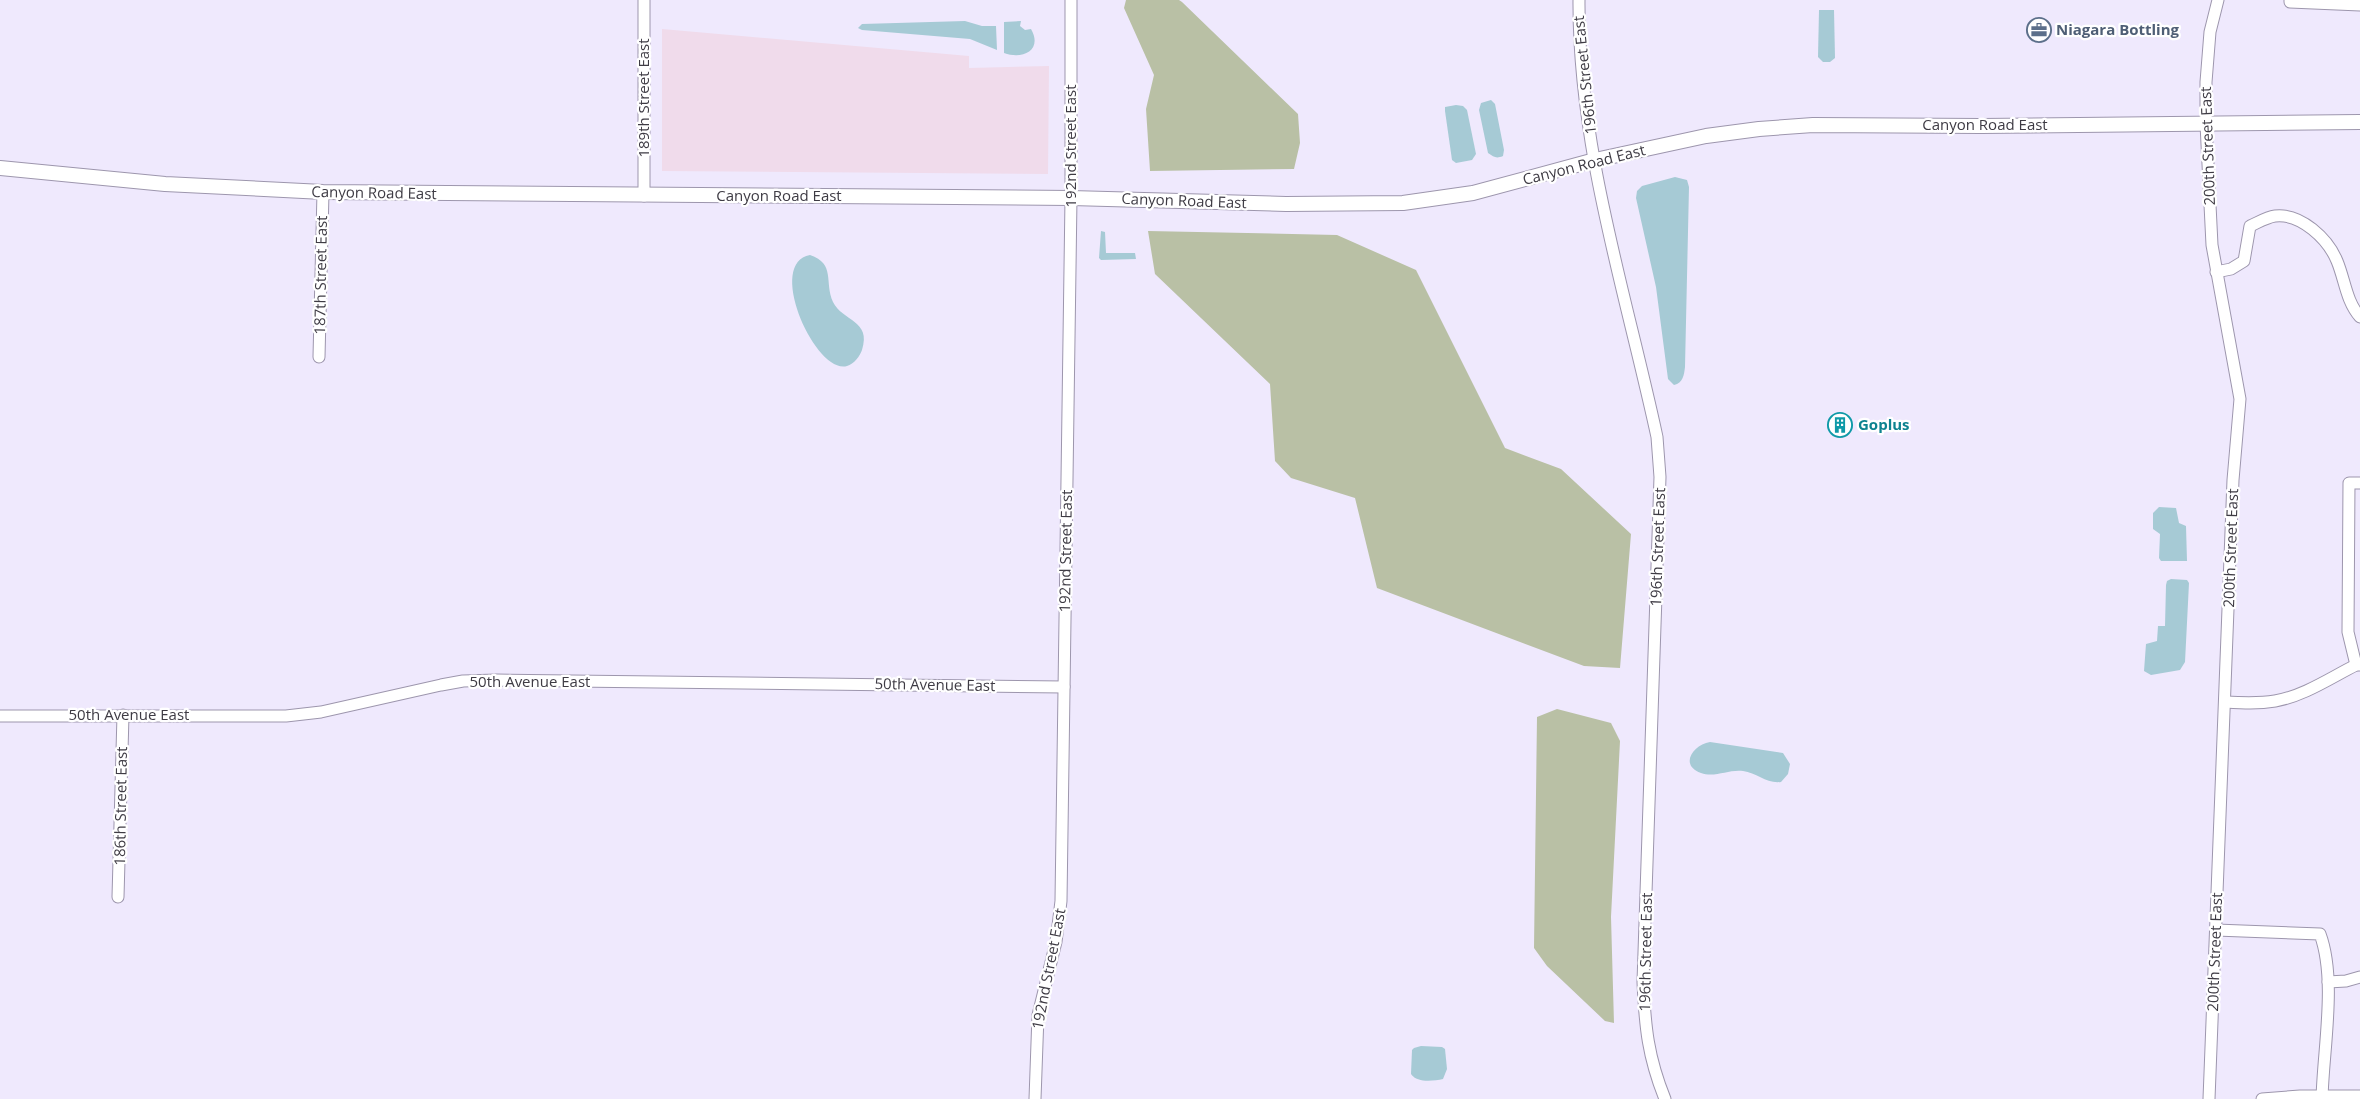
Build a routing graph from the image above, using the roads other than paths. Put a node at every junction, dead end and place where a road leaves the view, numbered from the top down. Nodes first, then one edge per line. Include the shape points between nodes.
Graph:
1 (644, 0) edge
2 (1070, 0) edge
3 (1579, 0) edge
4 (2218, 0) edge
5 (2290, 0) edge
6 (2326, 2) edge
7 (2360, 5) edge
8 (2360, 122) edge
9 (2206, 124) junction
10 (1595, 160) junction
11 (0, 168) edge
12 (323, 192) junction
13 (644, 196) junction
14 (1071, 198) junction
15 (2216, 272) junction
16 (2360, 317) edge
17 (319, 357) dead end
18 (2354, 483) edge
19 (2358, 665) edge
20 (1064, 687) junction
21 (2225, 702) junction
22 (123, 715) junction
23 (0, 716) edge
24 (118, 897) dead end
25 (2216, 930) junction
26 (2360, 977) edge
27 (2328, 982) junction
28 (2360, 1096) edge
29 (2322, 1097) edge
30 (1035, 1099) edge
31 (1665, 1099) edge
32 (2209, 1099) edge
33 (2262, 1099) edge

1 - 13 street, 189th Street East
2 - 14 street, 192nd Street East
3 - 10 street, 196th Street East via 1580,57
4 - 9 street, 200th Street East via 2210,32
5 - 6 street
6 - 7 street
8 - 9 main road, Canyon Road East
9 - 10 main road, Canyon Road East via 1813,125 1706,136
9 - 15 street, 200th Street East
10 - 14 main road, Canyon Road East via 1473,193 1403,203 1286,204
10 - 31 street, 196th Street East via 1657,437 1660,477 1643,982 1646,1032 1654,1071
11 - 12 main road, Canyon Road East via 165,184
12 - 13 main road, Canyon Road East
12 - 17 street, 187th Street East
13 - 14 main road, Canyon Road East
14 - 20 street, 192nd Street East
15 - 16 street via 2231,269 2244,261 2250,226 2275,216 2297,221 2315,230 2327,243
15 - 21 street, 200th Street East via 2240,399 2233,480
18 - 19 street via 2348,632
19 - 21 street via 2302,693 2276,701 2255,704
20 - 22 street, 50th Avenue East via 463,681 321,712 286,716
20 - 30 street, 192nd Street East via 1061,901 1056,942 1038,1015
21 - 25 street, 200th Street East
22 - 23 street, 50th Avenue East
22 - 24 street, 186th Street East
25 - 27 street via 2320,934 2325,948
25 - 32 street, 200th Street East
26 - 27 street
27 - 29 street
28 - 29 street
29 - 33 street

